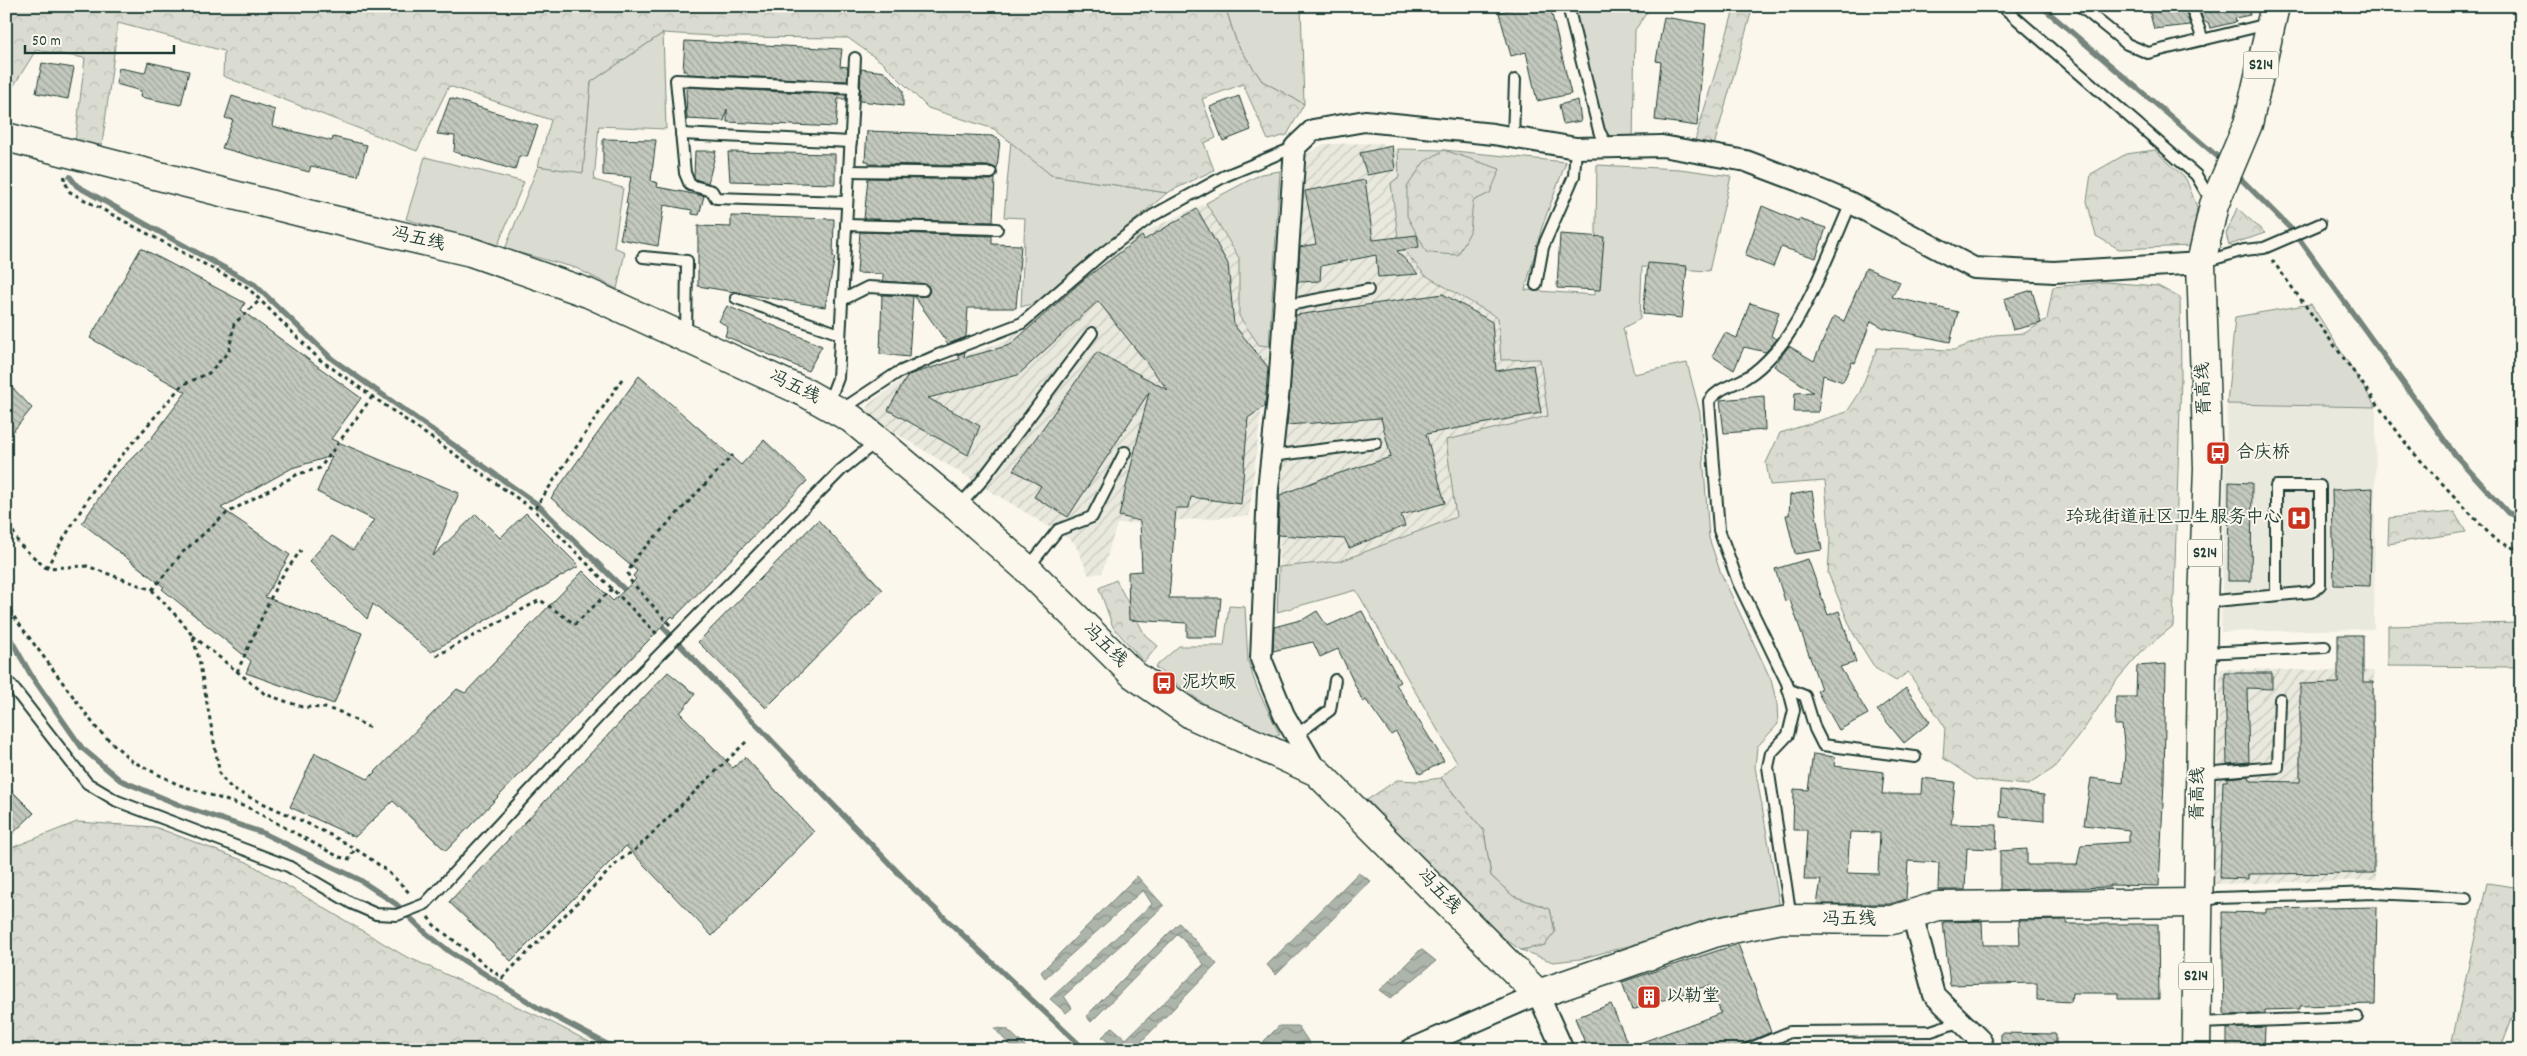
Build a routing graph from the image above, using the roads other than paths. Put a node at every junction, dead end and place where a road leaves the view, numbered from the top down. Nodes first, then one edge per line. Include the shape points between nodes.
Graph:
1 (1568, 6) edge
2 (2002, 6) edge
3 (2080, 6) edge
4 (2191, 6) edge
5 (2273, 15) edge
6 (2203, 40) junction
7 (856, 58) dead end
8 (1515, 80) dead end
9 (854, 88) junction
10 (681, 134) junction
11 (6, 137) edge
12 (1513, 138) junction
13 (851, 142) junction
14 (1295, 147) junction
15 (1608, 147) junction
16 (1576, 148) junction
17 (849, 171) junction
18 (991, 172) dead end
19 (847, 202) junction
20 (1851, 204) junction
21 (2214, 205) junction
22 (2320, 224) dead end
23 (846, 225) junction
24 (996, 229) dead end
25 (643, 257) dead end
26 (2201, 263) junction
27 (1536, 285) dead end
28 (923, 290) dead end
29 (1368, 290) dead end
30 (736, 298) dead end
31 (842, 300) junction
32 (1284, 306) junction
33 (840, 334) junction
34 (1092, 334) dead end
35 (686, 338) junction
36 (833, 408) junction
37 (878, 441) junction
38 (1376, 442) dead end
39 (1125, 452) dead end
40 (1271, 456) junction
41 (957, 507) junction
42 (1027, 569) junction
43 (2276, 594) junction
44 (2203, 602) junction
45 (2325, 647) dead end
46 (2202, 653) junction
47 (1335, 680) dead end
48 (11, 686) dead end
49 (1788, 689) junction
50 (2280, 699) dead end
51 (1296, 735) junction
52 (1915, 757) dead end
53 (1317, 772) junction
54 (2200, 773) junction
55 (2466, 898) dead end
56 (2197, 903) junction
57 (1912, 914) junction
58 (1792, 920) junction
59 (1538, 994) junction
60 (2357, 1017) dead end
61 (1961, 1021) junction
62 (2196, 1023) junction
63 (1410, 1050) edge
64 (1563, 1050) edge
65 (1746, 1050) edge
66 (1984, 1050) edge
67 (2196, 1050) edge

1 - 15 lane via 1599,131
2 - 21 lane via 2196,175
3 - 6 lane via 2127,44 2148,53
4 - 6 lane
5 - 6 lane
5 - 21 street, 胥高线 / S214 via 2248,124
7 - 9 lane
8 - 12 lane
9 - 10 lane via 676,80
9 - 13 lane
10 - 13 lane
10 - 19 lane via 685,173 690,185 712,191 716,198
11 - 35 street, 冯五线 via 471,252 588,293
12 - 14 street via 1365,121 1313,130
12 - 16 street
13 - 17 lane
14 - 32 street
14 - 36 lane via 1225,176 1152,216 1103,253 1022,323 938,354
15 - 16 street
15 - 20 street via 1662,146 1746,162
16 - 27 lane via 1574,176 1542,247
17 - 18 lane
17 - 19 lane
19 - 23 lane
20 - 26 street via 1974,268 2054,272
20 - 49 lane via 1800,313 1776,350 1758,369 1717,391 1709,401 1719,530 1738,582
21 - 26 street, 胥高线 / S214
22 - 26 lane via 2264,248 2244,250
23 - 24 lane
23 - 31 lane
25 - 35 lane via 688,261
26 - 44 street, 胥高线 / S214 via 2208,468
28 - 31 lane via 868,287
29 - 32 lane
30 - 33 lane
31 - 33 lane
32 - 40 street
33 - 36 lane
34 - 41 lane via 979,484
35 - 36 street, 冯五线
36 - 37 street, 冯五线
37 - 41 street, 冯五线
37 - 48 lane via 840,470 678,634 425,904 397,915 376,914 288,866 117,801 87,783
38 - 40 lane
39 - 42 lane via 1092,517 1058,530
40 - 51 street via 1261,659 1284,715
41 - 42 street, 冯五线
42 - 53 street, 冯五线 via 1134,676 1192,715
43 - 43 lane via 2312,592 2320,585 2320,486 2276,486
43 - 44 lane
44 - 46 street, 胥高线 / S214
45 - 46 lane
46 - 54 street, 胥高线 / S214
47 - 51 lane via 1330,710
49 - 52 lane via 1805,696 1823,745
49 - 58 lane via 1794,710 1788,735 1771,753 1768,766
50 - 54 lane via 2278,767
51 - 53 street
53 - 59 street, 冯五线
54 - 56 street, 胥高线 / S214
55 - 56 lane via 2374,894 2217,898
56 - 57 street, 冯五线 via 1938,906
56 - 62 street, S214
57 - 58 street, 冯五线 via 1892,920
57 - 61 street via 1934,995
58 - 59 street, 冯五线 via 1717,932
59 - 63 street
59 - 64 street
60 - 62 lane
61 - 65 lane via 1931,1031 1790,1032
61 - 66 street via 1981,1041
62 - 67 street, S214

